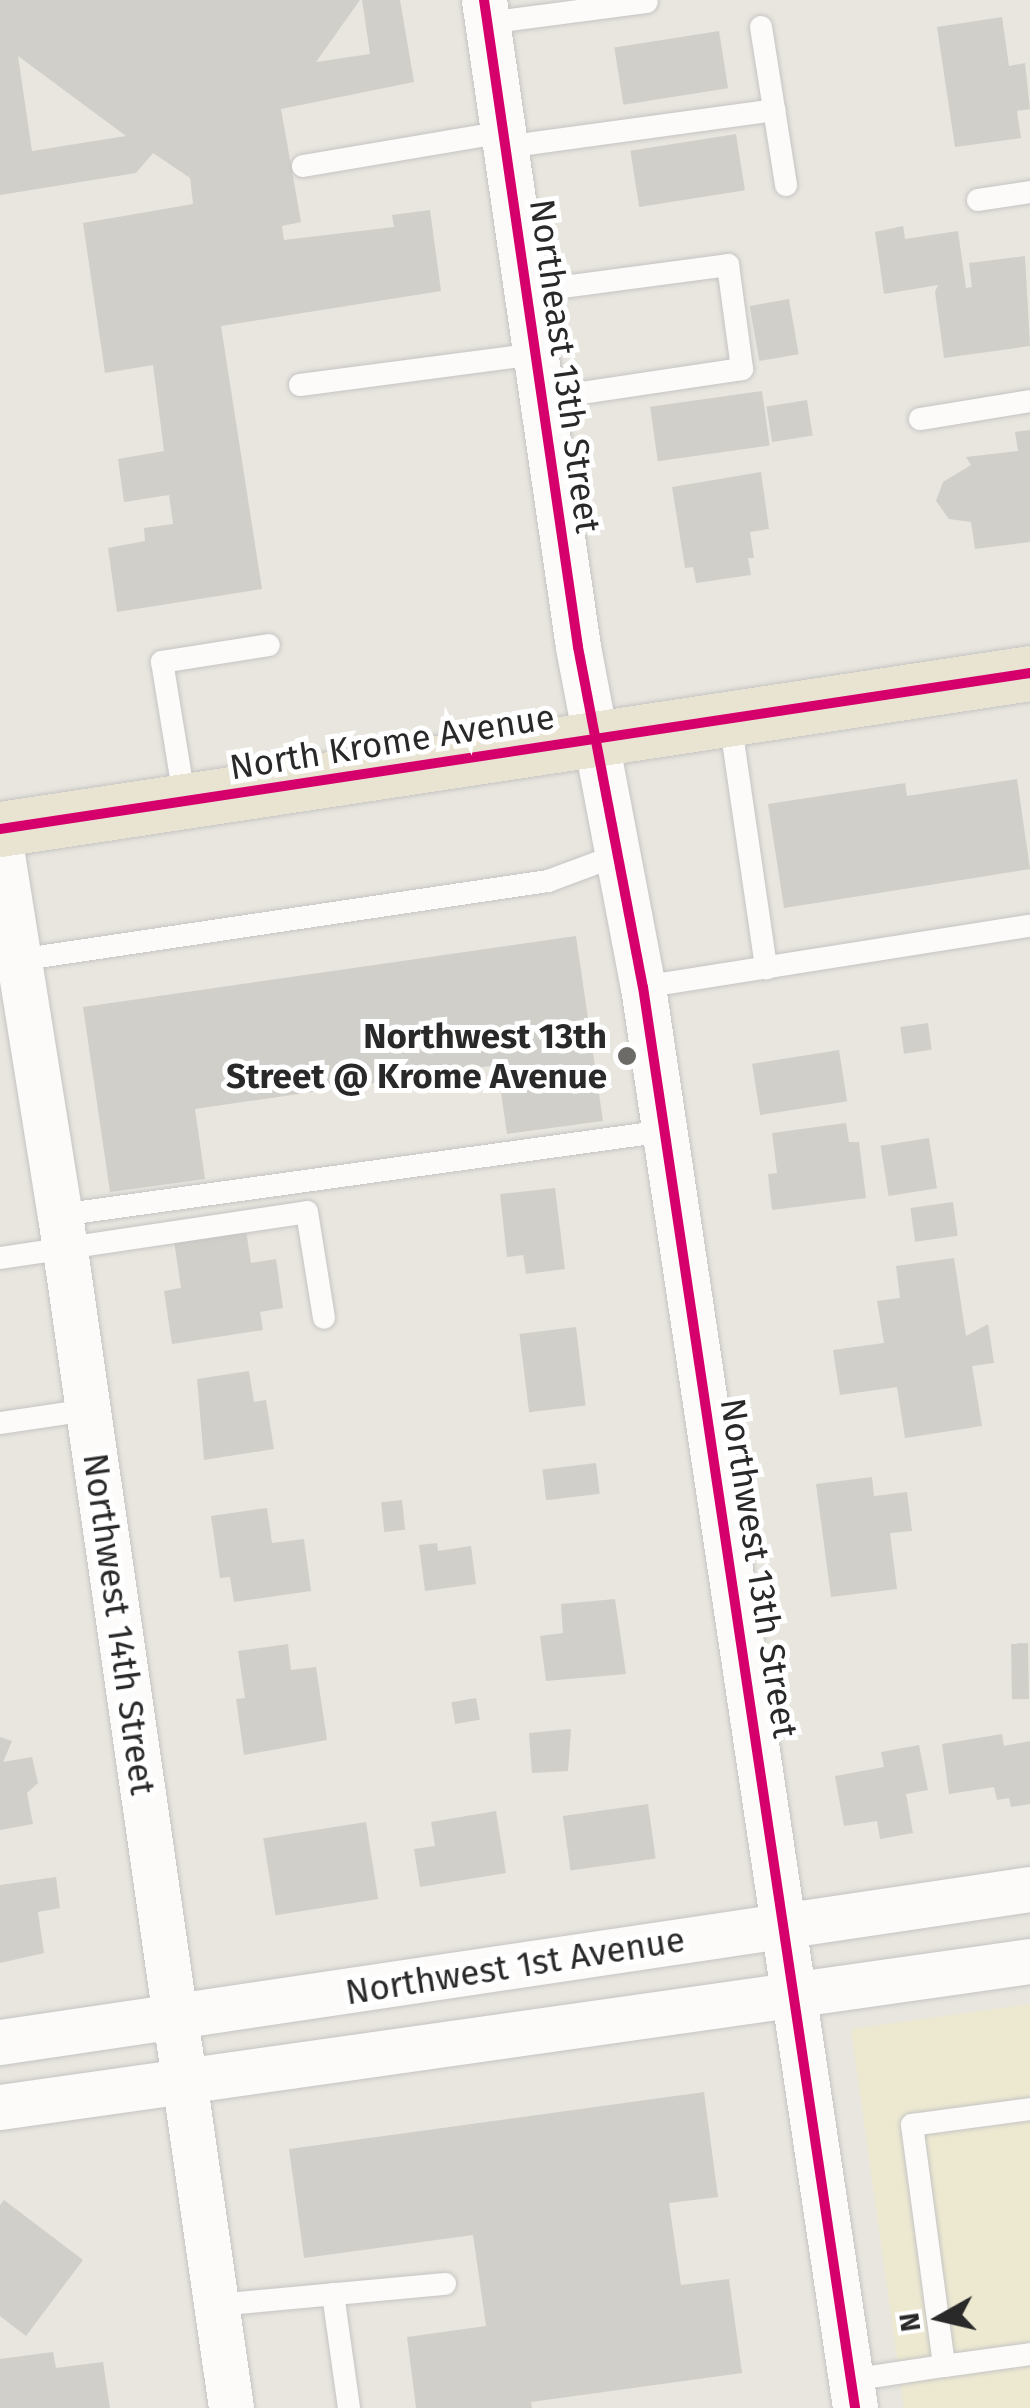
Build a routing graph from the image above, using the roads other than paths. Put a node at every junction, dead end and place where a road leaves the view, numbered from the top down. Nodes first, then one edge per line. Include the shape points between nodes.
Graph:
1 (646, 2) edge
2 (486, 12) edge
3 (761, 27) dead end
4 (774, 110) junction
5 (504, 140) junction
6 (303, 166) dead end
7 (786, 185) dead end
8 (1030, 192) edge
9 (978, 200) dead end
10 (526, 292) junction
11 (535, 354) junction
12 (300, 385) dead end
13 (542, 400) junction
14 (1030, 400) edge
15 (920, 419) dead end
16 (269, 645) dead end
17 (1029, 681) edge
18 (730, 720) junction
19 (598, 738) junction
20 (185, 802) junction
21 (0, 829) edge
22 (0, 842) edge
23 (618, 856) junction
24 (1030, 926) edge
25 (18, 960) junction
26 (766, 968) junction
27 (643, 987) junction
28 (665, 1131) junction
29 (62, 1232) junction
30 (0, 1258) edge
31 (324, 1318) dead end
32 (88, 1410) junction
33 (0, 1423) edge
34 (1030, 1889) edge
35 (785, 1926) junction
36 (1030, 1961) edge
37 (796, 1994) junction
38 (176, 2018) junction
39 (0, 2042) edge
40 (184, 2079) junction
41 (0, 2107) edge
42 (1030, 2108) edge
43 (445, 2284) dead end
44 (333, 2294) junction
45 (217, 2305) junction
46 (1030, 2354) edge
47 (944, 2366) junction
48 (853, 2394) edge
49 (232, 2408) edge
50 (350, 2408) edge

1 - 2 lane
2 - 5 street, Northeast 13th Street
3 - 4 lane
4 - 5 lane
4 - 7 lane
5 - 6 lane
5 - 10 street, Northeast 13th Street
8 - 9 lane
10 - 11 street, Northeast 13th Street
10 - 13 lane via 728,265 742,370
11 - 12 lane
11 - 13 street, Northeast 13th Street
13 - 19 street, Northeast 13th Street
14 - 15 lane
16 - 20 lane via 162,662
17 - 18 highway, North Krome Avenue
18 - 19 highway, North Krome Avenue
18 - 26 lane
19 - 20 highway, North Krome Avenue
19 - 23 street, Northwest 13th Street
20 - 21 highway, North Krome Avenue
22 - 25 street, Northwest 14th Street
23 - 25 lane via 548,881
23 - 27 street, Northwest 13th Street
24 - 26 lane
25 - 29 street, Northwest 14th Street
26 - 27 lane
27 - 28 street, Northwest 13th Street
28 - 29 lane
28 - 35 street, Northwest 13th Street
29 - 30 lane
29 - 31 lane via 307,1212
29 - 32 street, Northwest 14th Street
32 - 33 lane
32 - 38 street, Northwest 14th Street
34 - 35 street, Northwest 1st Avenue
35 - 37 street, Northwest 13th Street
35 - 38 street, Northwest 1st Avenue
36 - 37 street, Northwest 1st Avenue
37 - 40 street, Northwest 1st Avenue
37 - 48 street, Northwest 13th Street
38 - 39 street, Northwest 1st Avenue
38 - 40 street, Northwest 14th Street
40 - 41 street, Northwest 1st Avenue
40 - 45 street, Northwest 14th Street
42 - 47 lane via 912,2124
43 - 44 lane
44 - 45 lane
44 - 50 lane
45 - 49 street, Northwest 14th Street
46 - 47 lane
47 - 48 lane

